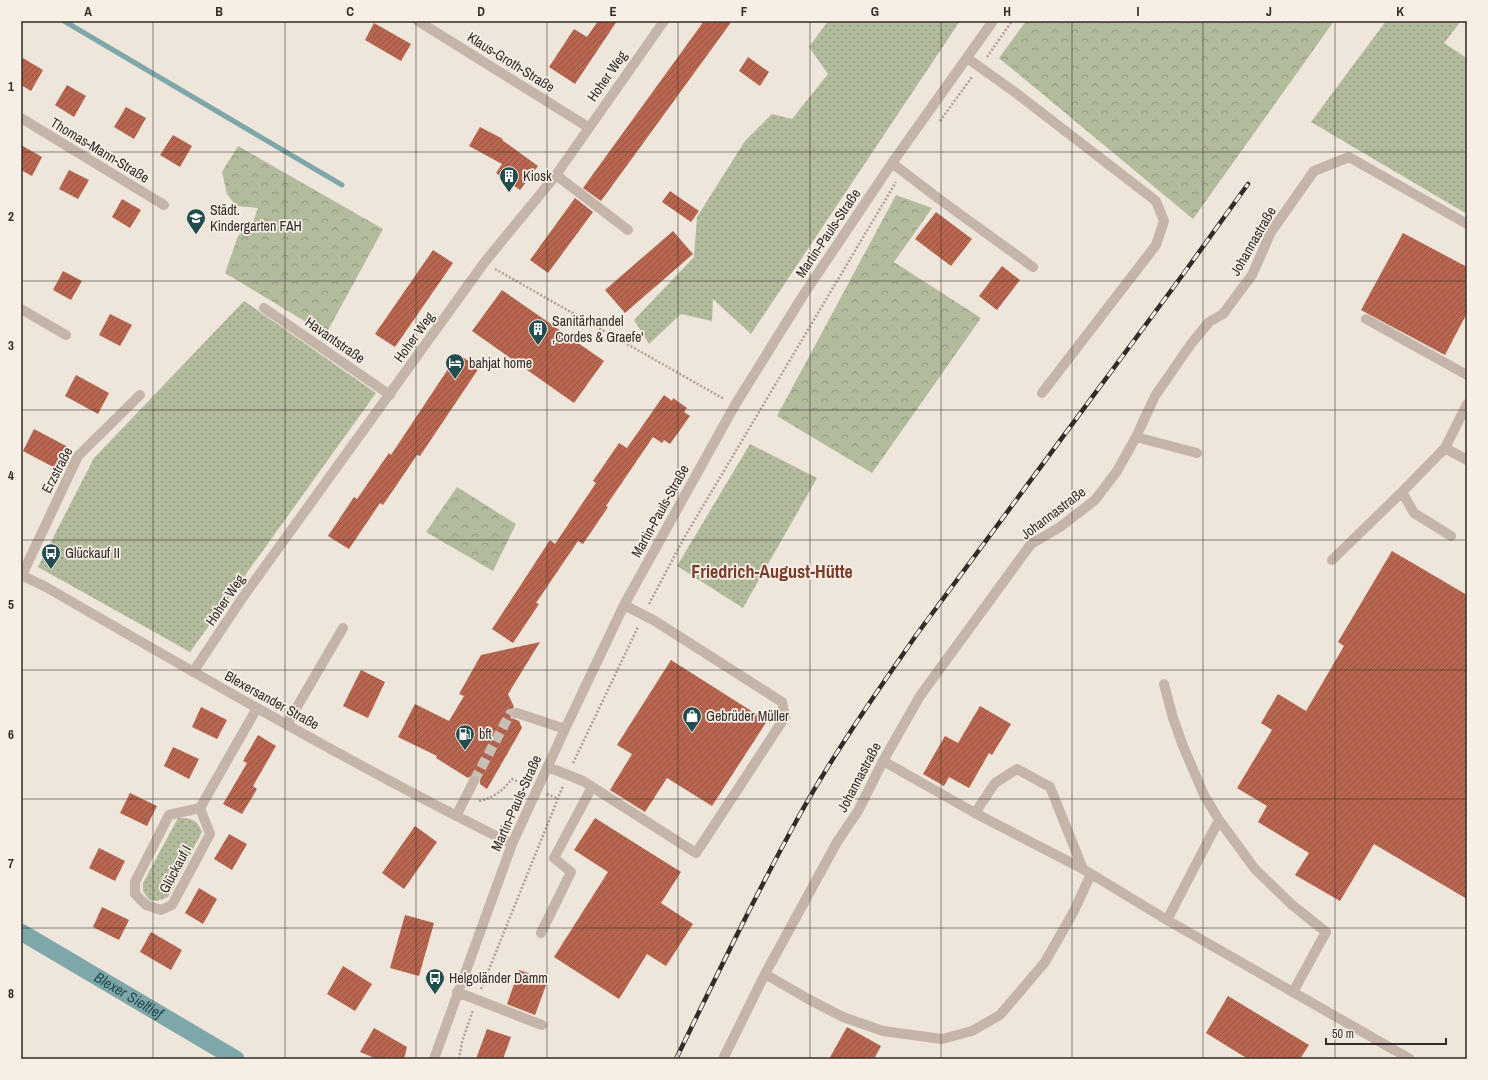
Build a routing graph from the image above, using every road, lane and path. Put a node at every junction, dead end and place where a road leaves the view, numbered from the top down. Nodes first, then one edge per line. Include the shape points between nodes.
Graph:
1 (418, 21) edge
2 (664, 21) edge
3 (993, 21) edge
4 (1012, 21) edge
5 (967, 58) junction
6 (979, 67) junction
7 (21, 118) edge
8 (939, 122) dead end
9 (588, 127) junction
10 (892, 163) junction
11 (903, 171) junction
12 (556, 175) junction
13 (164, 205) dead end
14 (1467, 224) edge
15 (628, 230) dead end
16 (484, 263) junction
17 (1033, 267) dead end
18 (264, 308) dead end
19 (21, 309) edge
20 (1366, 320) dead end
21 (66, 335) dead end
22 (1467, 375) edge
23 (1042, 394) dead end
24 (140, 395) dead end
25 (390, 395) junction
26 (1467, 404) edge
27 (735, 405) junction
28 (1136, 437) junction
29 (1445, 448) junction
30 (1197, 453) dead end
31 (1467, 460) edge
32 (1402, 492) junction
33 (1451, 536) dead end
34 (1332, 560) dead end
35 (21, 575) edge
36 (624, 604) junction
37 (643, 615) junction
38 (343, 628) dead end
39 (193, 672) junction
40 (1164, 684) dead end
41 (257, 708) junction
42 (517, 713) dead end
43 (287, 724) junction
44 (565, 729) junction
45 (883, 761) junction
46 (548, 767) junction
47 (568, 775) junction
48 (512, 779) dead end
49 (474, 781) tunnel mouth
50 (592, 787) junction
51 (464, 800) junction
52 (200, 808) junction
53 (976, 813) junction
54 (456, 816) junction
55 (1219, 820) junction
56 (512, 844) junction
57 (1087, 871) junction
58 (1167, 920) junction
59 (541, 933) dead end
60 (765, 974) junction
61 (457, 992) junction
62 (1293, 992) junction
63 (476, 1000) junction
64 (542, 1025) dead end
65 (434, 1059) edge
66 (459, 1059) edge
67 (723, 1059) edge
68 (1410, 1059) edge

1 - 9 street, Klaus-Groth-Straße
2 - 9 street, Hoher Weg
3 - 5 street, Martin-Pauls-Straße
4 - 6 path
5 - 6 street
5 - 10 street, Martin-Pauls-Straße
6 - 8 path
6 - 23 street via 1156,201 1164,221 1156,245
7 - 13 street, Thomas-Mann-Straße
9 - 12 street, Hoher Weg
10 - 11 street
10 - 27 street, Martin-Pauls-Straße via 804,294
11 - 17 street
11 - 37 path via 684,538
12 - 15 street
12 - 16 street, Hoher Weg
14 - 28 street, Johannastraße via 1349,157 1314,171 1271,232 1252,275 1222,314 1209,322 1191,344 1160,390
16 - 25 street, Hoher Weg
16 - 27 path
18 - 25 street, Havantstraße
19 - 21 street
20 - 22 street
24 - 35 street, Erzstraße via 78,456
25 - 39 street, Hoher Weg via 243,597
26 - 29 street
27 - 36 street, Martin-Pauls-Straße
28 - 30 street
28 - 45 street, Johannastraße via 1117,471 1095,500 1060,528 1031,544 920,696
29 - 31 street
29 - 32 street
32 - 33 street via 1414,513
32 - 34 street
35 - 39 street, Blexersander Straße
36 - 37 street
36 - 44 street, Martin-Pauls-Straße
37 - 47 path
37 - 50 street via 782,702 785,717 696,853
38 - 43 street
39 - 41 street, Blexersander Straße
40 - 55 street via 1183,746 1204,795
41 - 43 street, Blexersander Straße
41 - 52 street
42 - 44 street
43 - 54 street, Blexersander Straße
44 - 46 street, Martin-Pauls-Straße
45 - 53 street
45 - 60 street, Johannastraße via 858,811 837,842
46 - 47 street
46 - 56 street, Martin-Pauls-Straße
47 - 50 street
47 - 63 path
48 - 51 path via 502,791 486,799 472,802
49 - 51 street
50 - 59 street via 554,858 571,872
51 - 54 street
52 - 52 street, Glückauf I via 169,815 135,882 135,894 146,905 161,910 172,905 210,834
53 - 57 street
53 - 57 street via 995,783 1017,769 1050,787
54 - 56 street, Blexersander Straße
55 - 58 street
55 - 62 street via 1255,869 1291,904 1326,932
56 - 61 street, Martin-Pauls-Straße
57 - 58 street
57 - 60 street via 1074,911 1045,962 1000,1015 972,1031 942,1039 883,1031 843,1017
58 - 62 street
60 - 67 street, Johannastraße
61 - 63 street
61 - 65 street, Martin-Pauls-Straße
62 - 68 street
63 - 64 street
63 - 66 path

